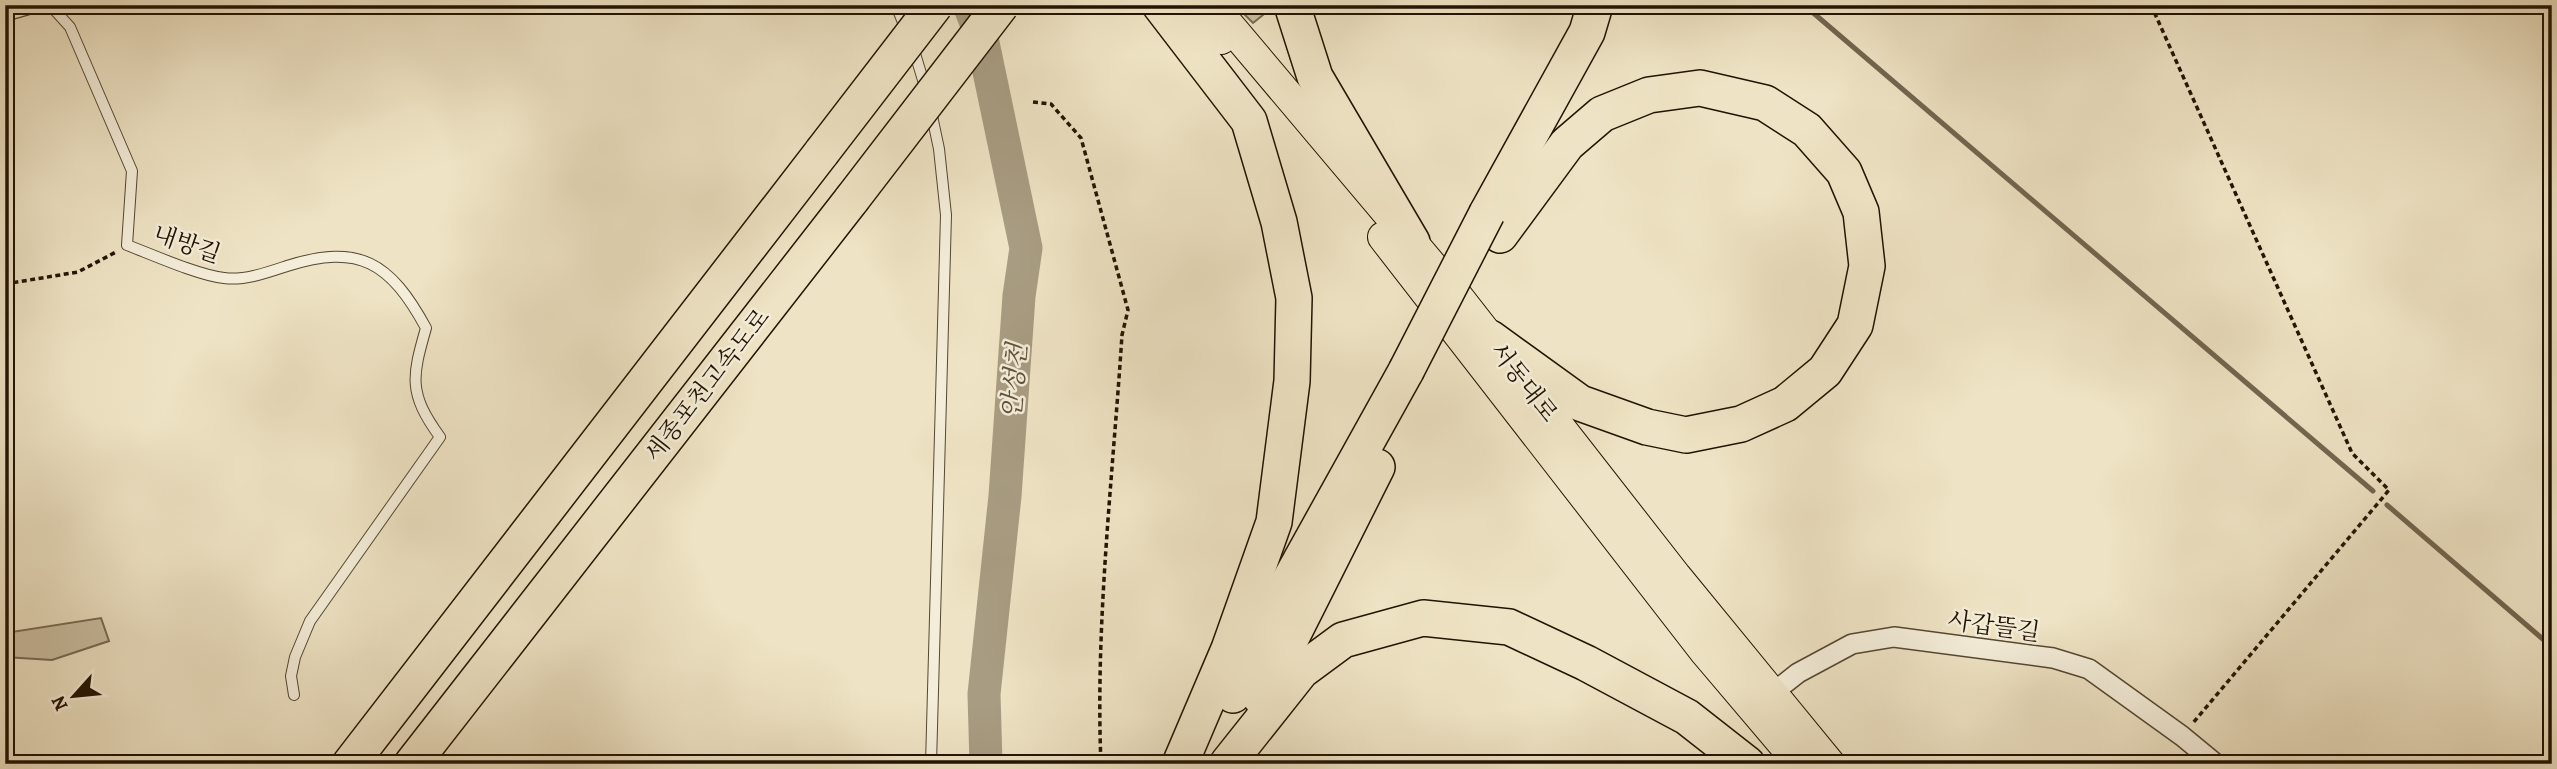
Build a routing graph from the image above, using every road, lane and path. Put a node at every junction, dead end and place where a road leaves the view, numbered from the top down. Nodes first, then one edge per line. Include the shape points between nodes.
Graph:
1 (26, 5) edge
2 (50, 5) edge
3 (895, 5) edge
4 (935, 5) edge
5 (1001, 5) edge
6 (1160, 5) edge
7 (1186, 5) edge
8 (1212, 5) edge
9 (1292, 5) edge
10 (1595, 5) edge
11 (2151, 5) edge
12 (5, 11) edge
13 (1033, 102) dead end
14 (1494, 224) junction
15 (1412, 242) junction
16 (127, 245) junction
17 (5, 284) edge
18 (1490, 338) junction
19 (1411, 377) junction
20 (294, 695) dead end
21 (1763, 701) junction
22 (2182, 736) junction
23 (349, 764) edge
24 (412, 764) edge
25 (931, 764) edge
26 (1101, 764) edge
27 (1180, 764) edge
28 (1199, 764) edge
29 (1228, 764) edge
30 (1747, 764) edge
31 (1800, 764) edge
32 (1830, 764) edge
33 (2216, 764) edge

1 - 12 street
2 - 16 lane, 내방길 via 69,27 132,171
3 - 25 lane via 928,94 946,215
4 - 23 highway, 세종포천고속도로, bridge
5 - 24 highway, 세종포천고속도로, bridge
6 - 27 highway via 1249,121 1279,222 1294,298 1292,381 1274,522 1230,649
7 - 21 main road, 서동대로 via 1232,50 1347,191 1705,652
8 - 15 main road, 서동대로
9 - 15 highway via 1315,77
10 - 14 highway via 1587,32
11 - 22 path via 2352,453 2389,490
13 - 26 path via 1051,104 1081,138 1128,310 1122,335 1109,534 1099,711
14 - 18 highway via 1567,144 1602,114 1649,95 1700,89 1765,103 1807,130 1844,172 1861,212 1867,265 1854,325 1825,370 1786,404 1741,424 1686,435 1647,428 1580,404
14 - 19 highway
15 - 18 main road, 서동대로
16 - 17 path via 78,272
16 - 20 lane, 내방길 via 225,278 265,273 321,255 366,260 394,280 426,328 413,374 422,412 440,437 310,621 295,657
18 - 21 main road, 서동대로
19 - 28 highway via 1292,578
19 - 29 highway via 1354,517
21 - 22 street, 사갑뜰길 via 1798,673 1852,644 1894,637 2053,658 2089,670
21 - 31 main road, 서동대로
21 - 32 main road, 서동대로
22 - 33 street, 사갑뜰길
29 - 30 highway via 1301,671 1343,640 1423,618 1509,627 1686,717

